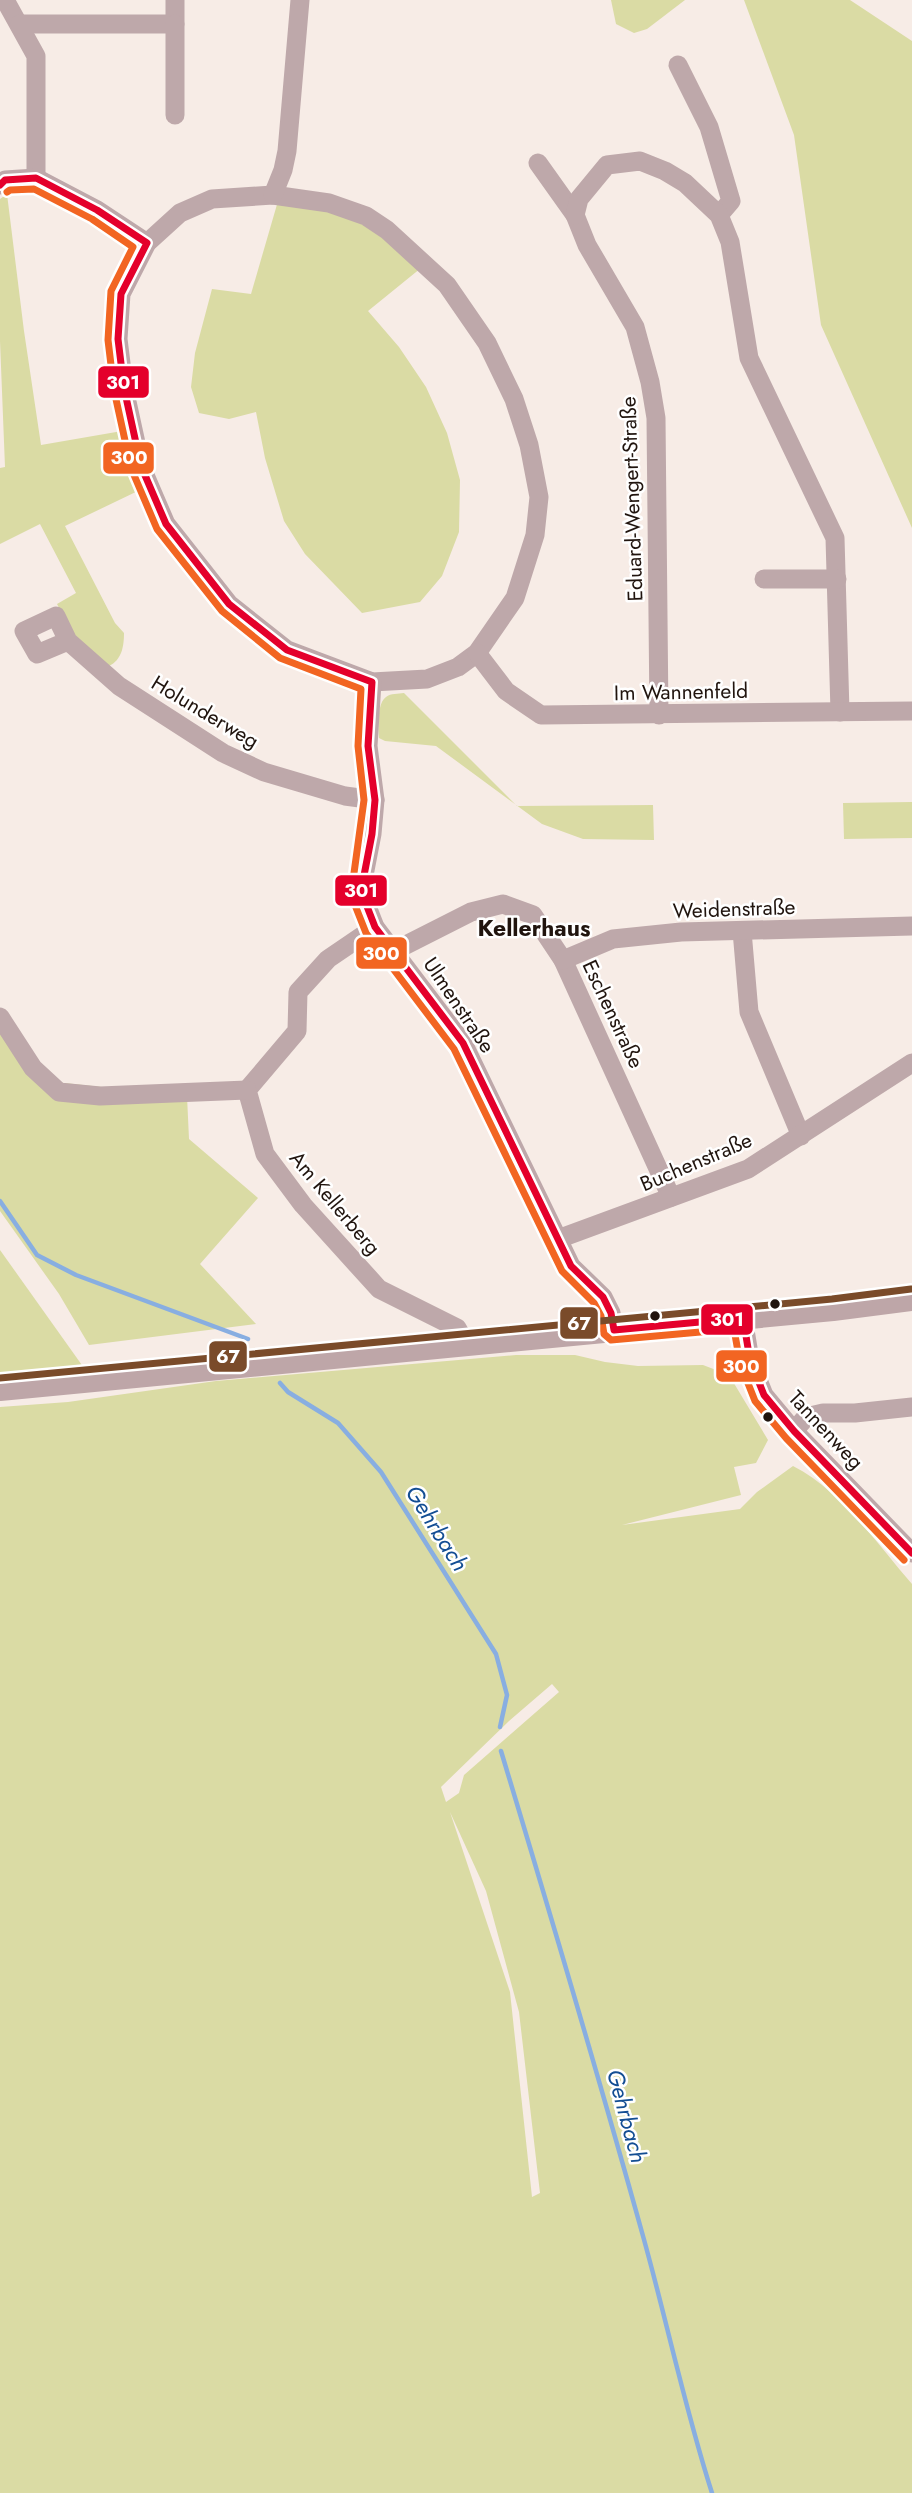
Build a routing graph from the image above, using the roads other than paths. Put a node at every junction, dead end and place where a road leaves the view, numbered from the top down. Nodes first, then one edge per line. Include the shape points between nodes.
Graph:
1 (5, 0) edge
2 (175, 0) edge
3 (300, 0) edge
4 (20, 24) junction
5 (175, 24) junction
6 (678, 65) dead end
7 (175, 115) dead end
8 (538, 163) dead end
9 (36, 178) junction
10 (0, 184) edge
11 (273, 195) junction
12 (575, 215) junction
13 (719, 215) junction
14 (147, 243) junction
15 (764, 579) dead end
16 (837, 579) junction
17 (68, 641) dead end
18 (477, 653) junction
19 (372, 682) junction
20 (912, 711) edge
21 (840, 712) junction
22 (659, 715) junction
23 (375, 800) junction
24 (912, 926) edge
25 (375, 927) junction
26 (743, 931) junction
27 (394, 951) junction
28 (563, 960) junction
29 (0, 1017) edge
30 (912, 1063) edge
31 (247, 1090) junction
32 (801, 1136) junction
33 (671, 1197) junction
34 (558, 1239) junction
35 (912, 1299) edge
36 (743, 1318) junction
37 (614, 1329) junction
38 (461, 1345) junction
39 (0, 1389) edge
40 (912, 1407) edge
41 (794, 1431) junction
42 (912, 1553) edge

1 - 4 street
2 - 5 street
3 - 11 street via 287,151
4 - 5 street
4 - 9 street via 36,56
5 - 7 street
6 - 13 street via 709,127 731,201
8 - 12 street, Eduard-Wengert-Straße
9 - 10 street
9 - 14 street
11 - 14 street via 212,199 180,213
11 - 18 street via 329,204 366,216 387,230 447,285 488,343 514,399 539,497 536,535 515,598
12 - 13 street via 579,199 607,164 640,161 685,183
12 - 22 street, Eduard-Wengert-Straße via 635,327 650,382 656,418
13 - 16 street via 730,242 749,358 835,538
14 - 19 street via 121,294 118,339 141,466 166,524 229,604 287,650
15 - 16 street
16 - 21 street
17 - 23 street, Holunderweg via 119,686 223,753 264,772
18 - 19 street via 458,667 427,679
18 - 22 street, Im Wannenfeld via 506,691 541,715
19 - 23 street, Ulmenstraße via 368,746
20 - 21 street, Im Wannenfeld
21 - 22 street, Im Wannenfeld
23 - 25 street, Ulmenstraße via 361,891
24 - 26 street, Weidenstraße
25 - 27 street, Ulmenstraße
25 - 31 street via 328,960 298,992 297,1031
26 - 28 street, Weidenstraße via 613,939
26 - 32 street via 749,1012
27 - 28 street, Eschenstraße via 471,912 503,904 533,915
27 - 34 street, Ulmenstraße via 463,1044
28 - 33 street, Eschenstraße
29 - 31 street via 33,1068 59,1092 100,1096
30 - 32 street, Buchenstraße
31 - 38 street, Am Kellerberg via 265,1154 303,1205 379,1289 457,1328
32 - 33 street, Buchenstraße via 748,1169
33 - 34 street, Buchenstraße
34 - 37 street, Ulmenstraße via 571,1266 603,1297
35 - 36 main road
36 - 37 main road
36 - 41 street, Tannenweg via 757,1381
37 - 38 main road
38 - 39 main road
40 - 41 street via 823,1413 806,1417
41 - 42 street, Tannenweg

